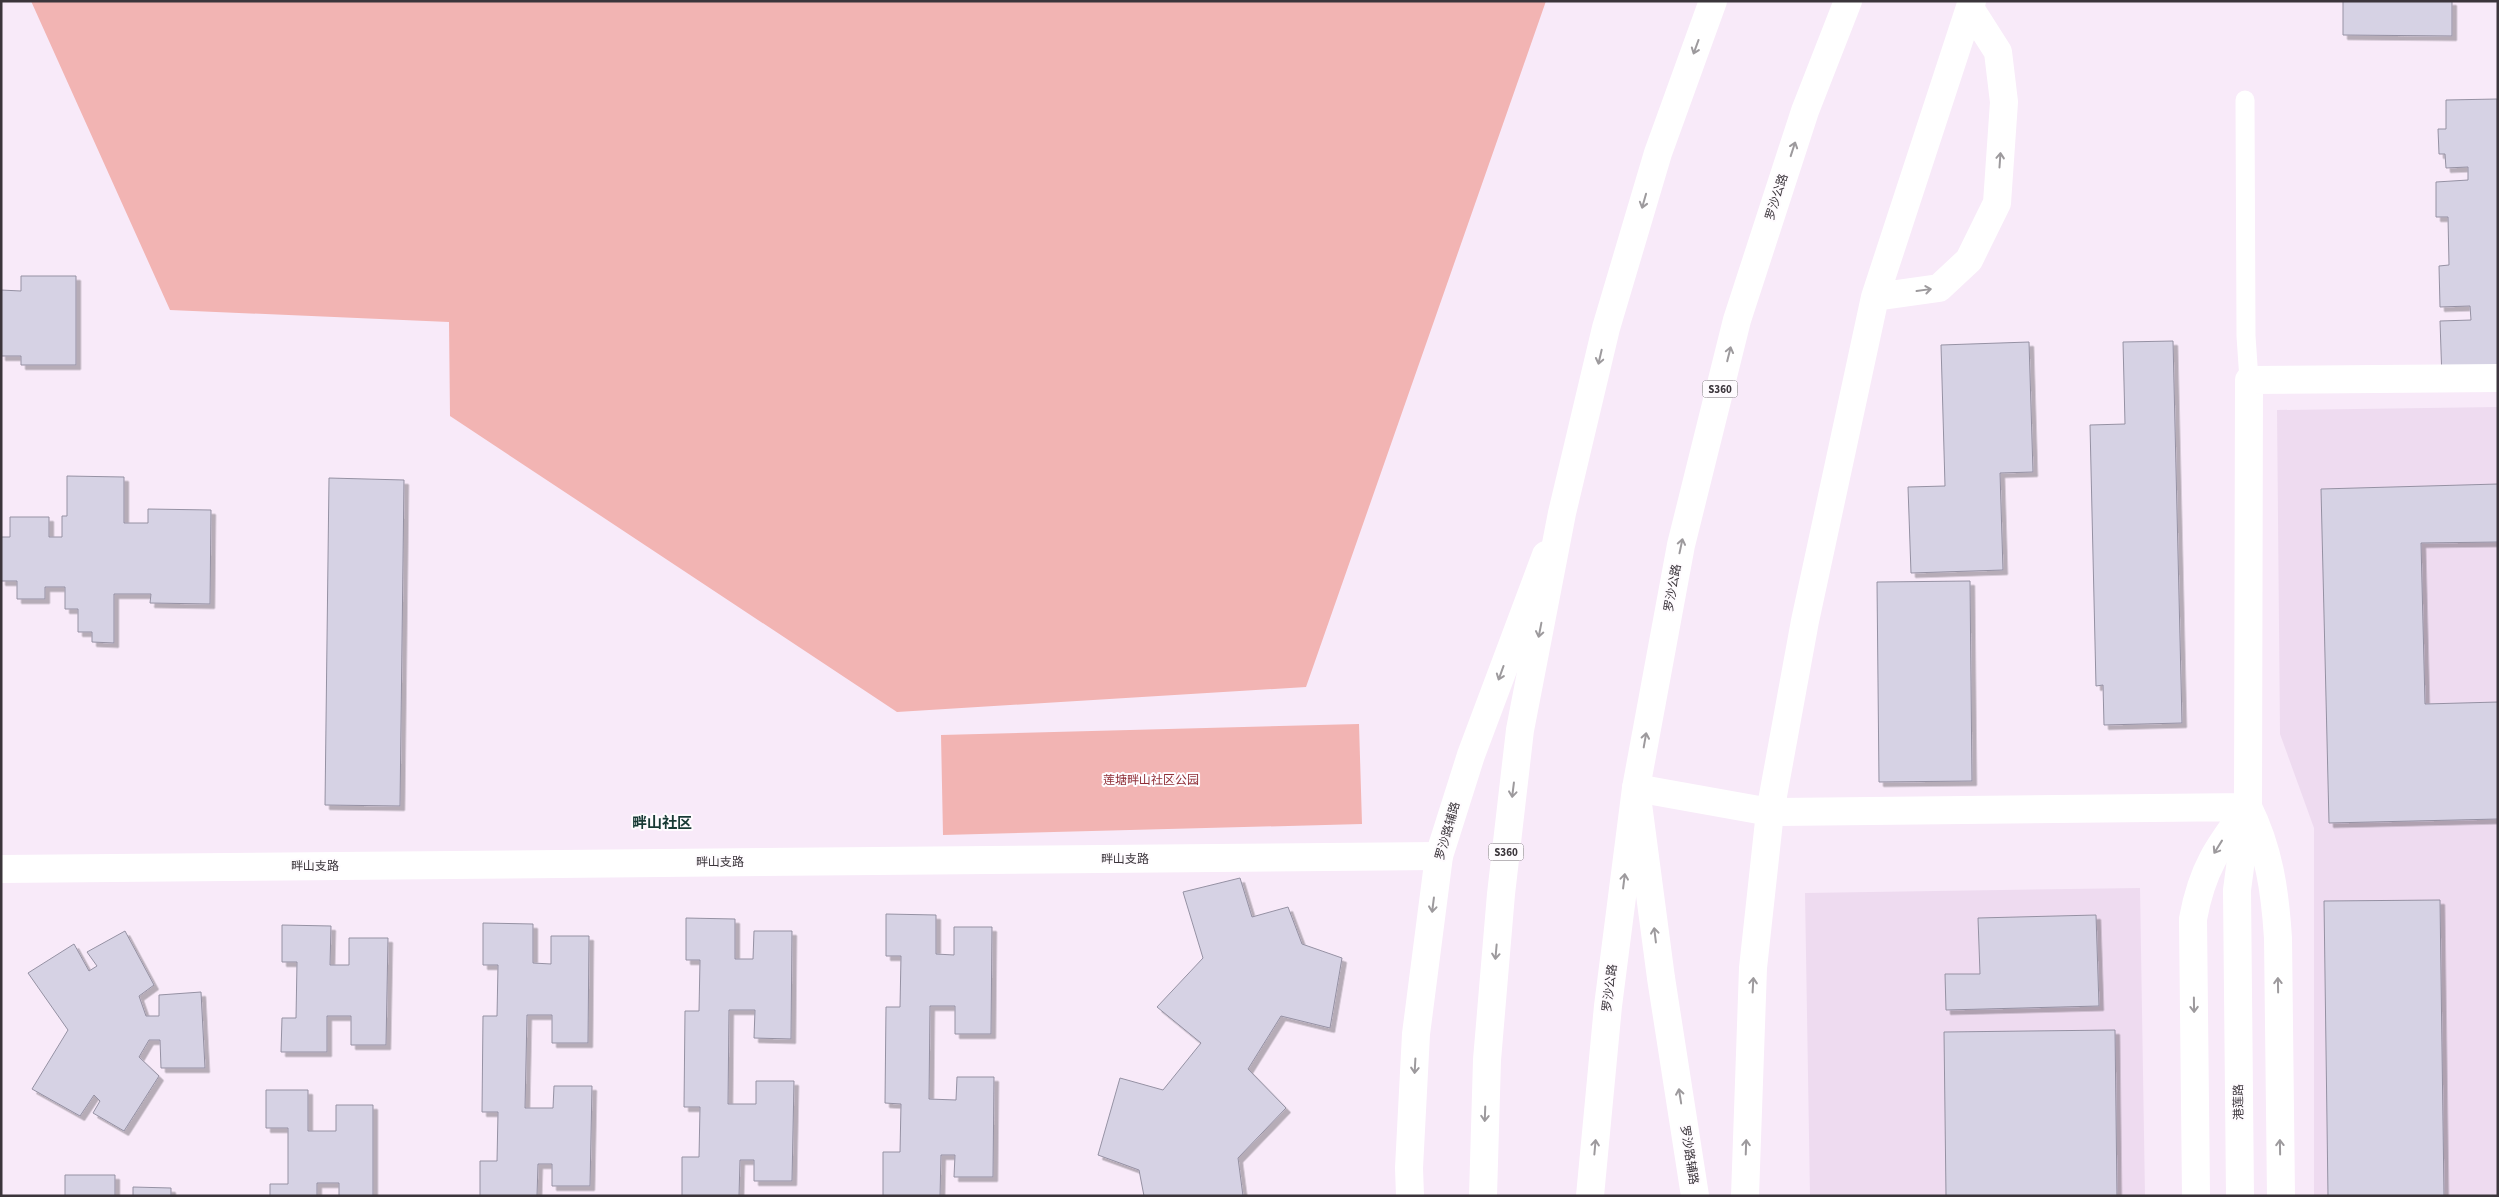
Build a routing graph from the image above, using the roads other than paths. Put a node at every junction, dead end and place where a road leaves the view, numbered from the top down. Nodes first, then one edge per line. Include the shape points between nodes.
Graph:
1 (1713, 1) edge
2 (1848, 1) edge
3 (1971, 4) edge
4 (2245, 100) dead end
5 (1875, 296) junction
6 (2498, 378) edge
7 (2248, 380) junction
8 (1562, 513) junction
9 (1636, 788) junction
10 (2248, 807) junction
11 (1770, 812) junction
12 (1439, 856) junction
13 (1, 869) edge
14 (1410, 1196) edge
15 (1482, 1196) edge
16 (1590, 1196) edge
17 (1696, 1196) edge
18 (1745, 1196) edge
19 (2196, 1196) edge
20 (2240, 1196) edge
21 (2281, 1196) edge

1 -> 8 main road, S360 via 1658,153 1606,328
9 -> 2 main road, 罗沙公路 / S360 via 1681,545 1737,320 1805,111
3 - 5 main road
5 -> 3 main road via 1939,288 1969,260 1997,203 2004,102 1998,52
4 - 7 lane
5 - 11 main road via 1805,621
6 - 7 main road
7 - 10 main road, 港莲路
8 -> 12 main road, 罗沙路辅路 via 1471,755
8 -> 15 main road, S360 via 1520,730 1504,865 1487,1060
9 - 11 main road
16 -> 9 main road, 罗沙公路 / S360 via 1608,1006
17 -> 9 main road, 罗沙路辅路 via 1661,978
10 - 11 main road
10 -> 19 main road via 2208,864 2193,919
10 - 20 main road, 港莲路 via 2237,890
21 -> 10 main road via 2275,895 2259,829
18 -> 11 main road via 1754,968
12 - 13 main road, 畔山支路
12 -> 14 main road, 罗沙路辅路 via 1416,1034

